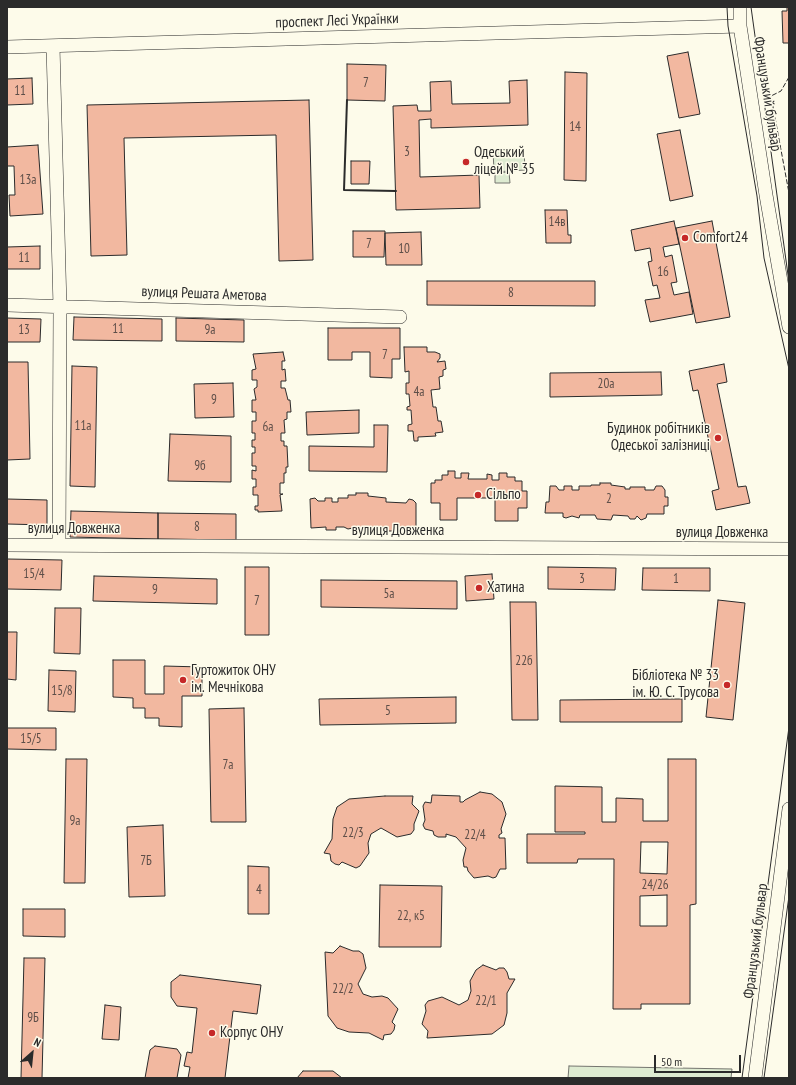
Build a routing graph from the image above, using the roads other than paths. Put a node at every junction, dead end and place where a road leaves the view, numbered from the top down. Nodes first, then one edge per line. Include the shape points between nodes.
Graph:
1 (740, 7) edge
2 (740, 26) junction
3 (53, 46) junction
4 (7, 47) edge
5 (7, 305) edge
6 (60, 307) junction
7 (400, 317) dead end
8 (789, 327) edge
9 (7, 544) edge
10 (59, 545) junction
11 (789, 550) edge
12 (789, 808) edge
13 (755, 1078) edge

1 - 2 street, Французький бульвар
2 - 3 street, проспект Лесі Українки
2 - 8 street, Французький бульвар
3 - 4 street, проспект Лесі Українки
3 - 6 street
5 - 6 street, вулиця Решата Аметова
6 - 7 street, вулиця Решата Аметова
6 - 10 street
9 - 10 street, вулиця Довженка
10 - 11 street, вулиця Довженка
12 - 13 street, Французький бульвар

